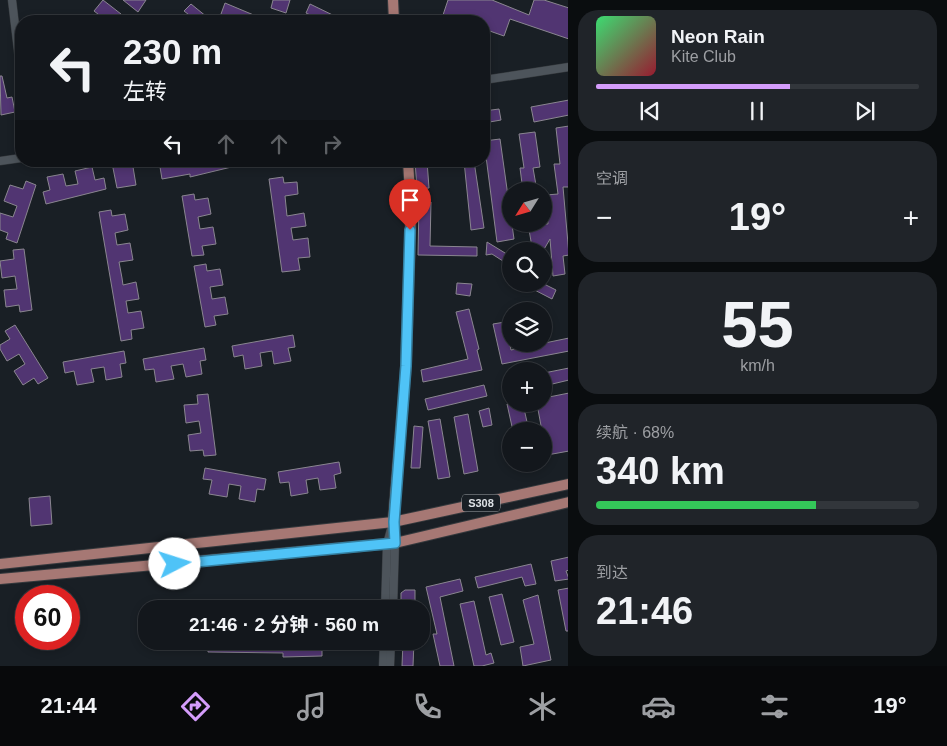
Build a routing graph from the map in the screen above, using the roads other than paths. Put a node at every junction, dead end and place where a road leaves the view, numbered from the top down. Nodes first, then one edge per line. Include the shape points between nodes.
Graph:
1 (12, 0) edge
2 (393, 0) edge
3 (394, 15) edge
4 (15, 25) edge
5 (568, 67) edge
6 (490, 79) edge
7 (15, 159) edge
8 (0, 161) edge
9 (408, 167) edge
10 (568, 484) edge
11 (568, 502) edge
12 (394, 522) junction
13 (391, 544) junction
14 (0, 564) edge
15 (0, 579) edge
16 (386, 600) edge
17 (392, 600) edge
18 (384, 650) edge
19 (391, 650) edge
20 (383, 666) edge
21 (390, 666) edge

1 - 4 street
2 - 3 main road
5 - 6 street
7 - 8 street
9 - 12 main road via 411,210 406,366
10 - 12 main road, S308
11 - 13 main road, S308
12 - 13 street
12 - 14 main road, S308
13 - 15 main road, S308
13 - 16 street
13 - 17 street
18 - 20 street
19 - 21 street

